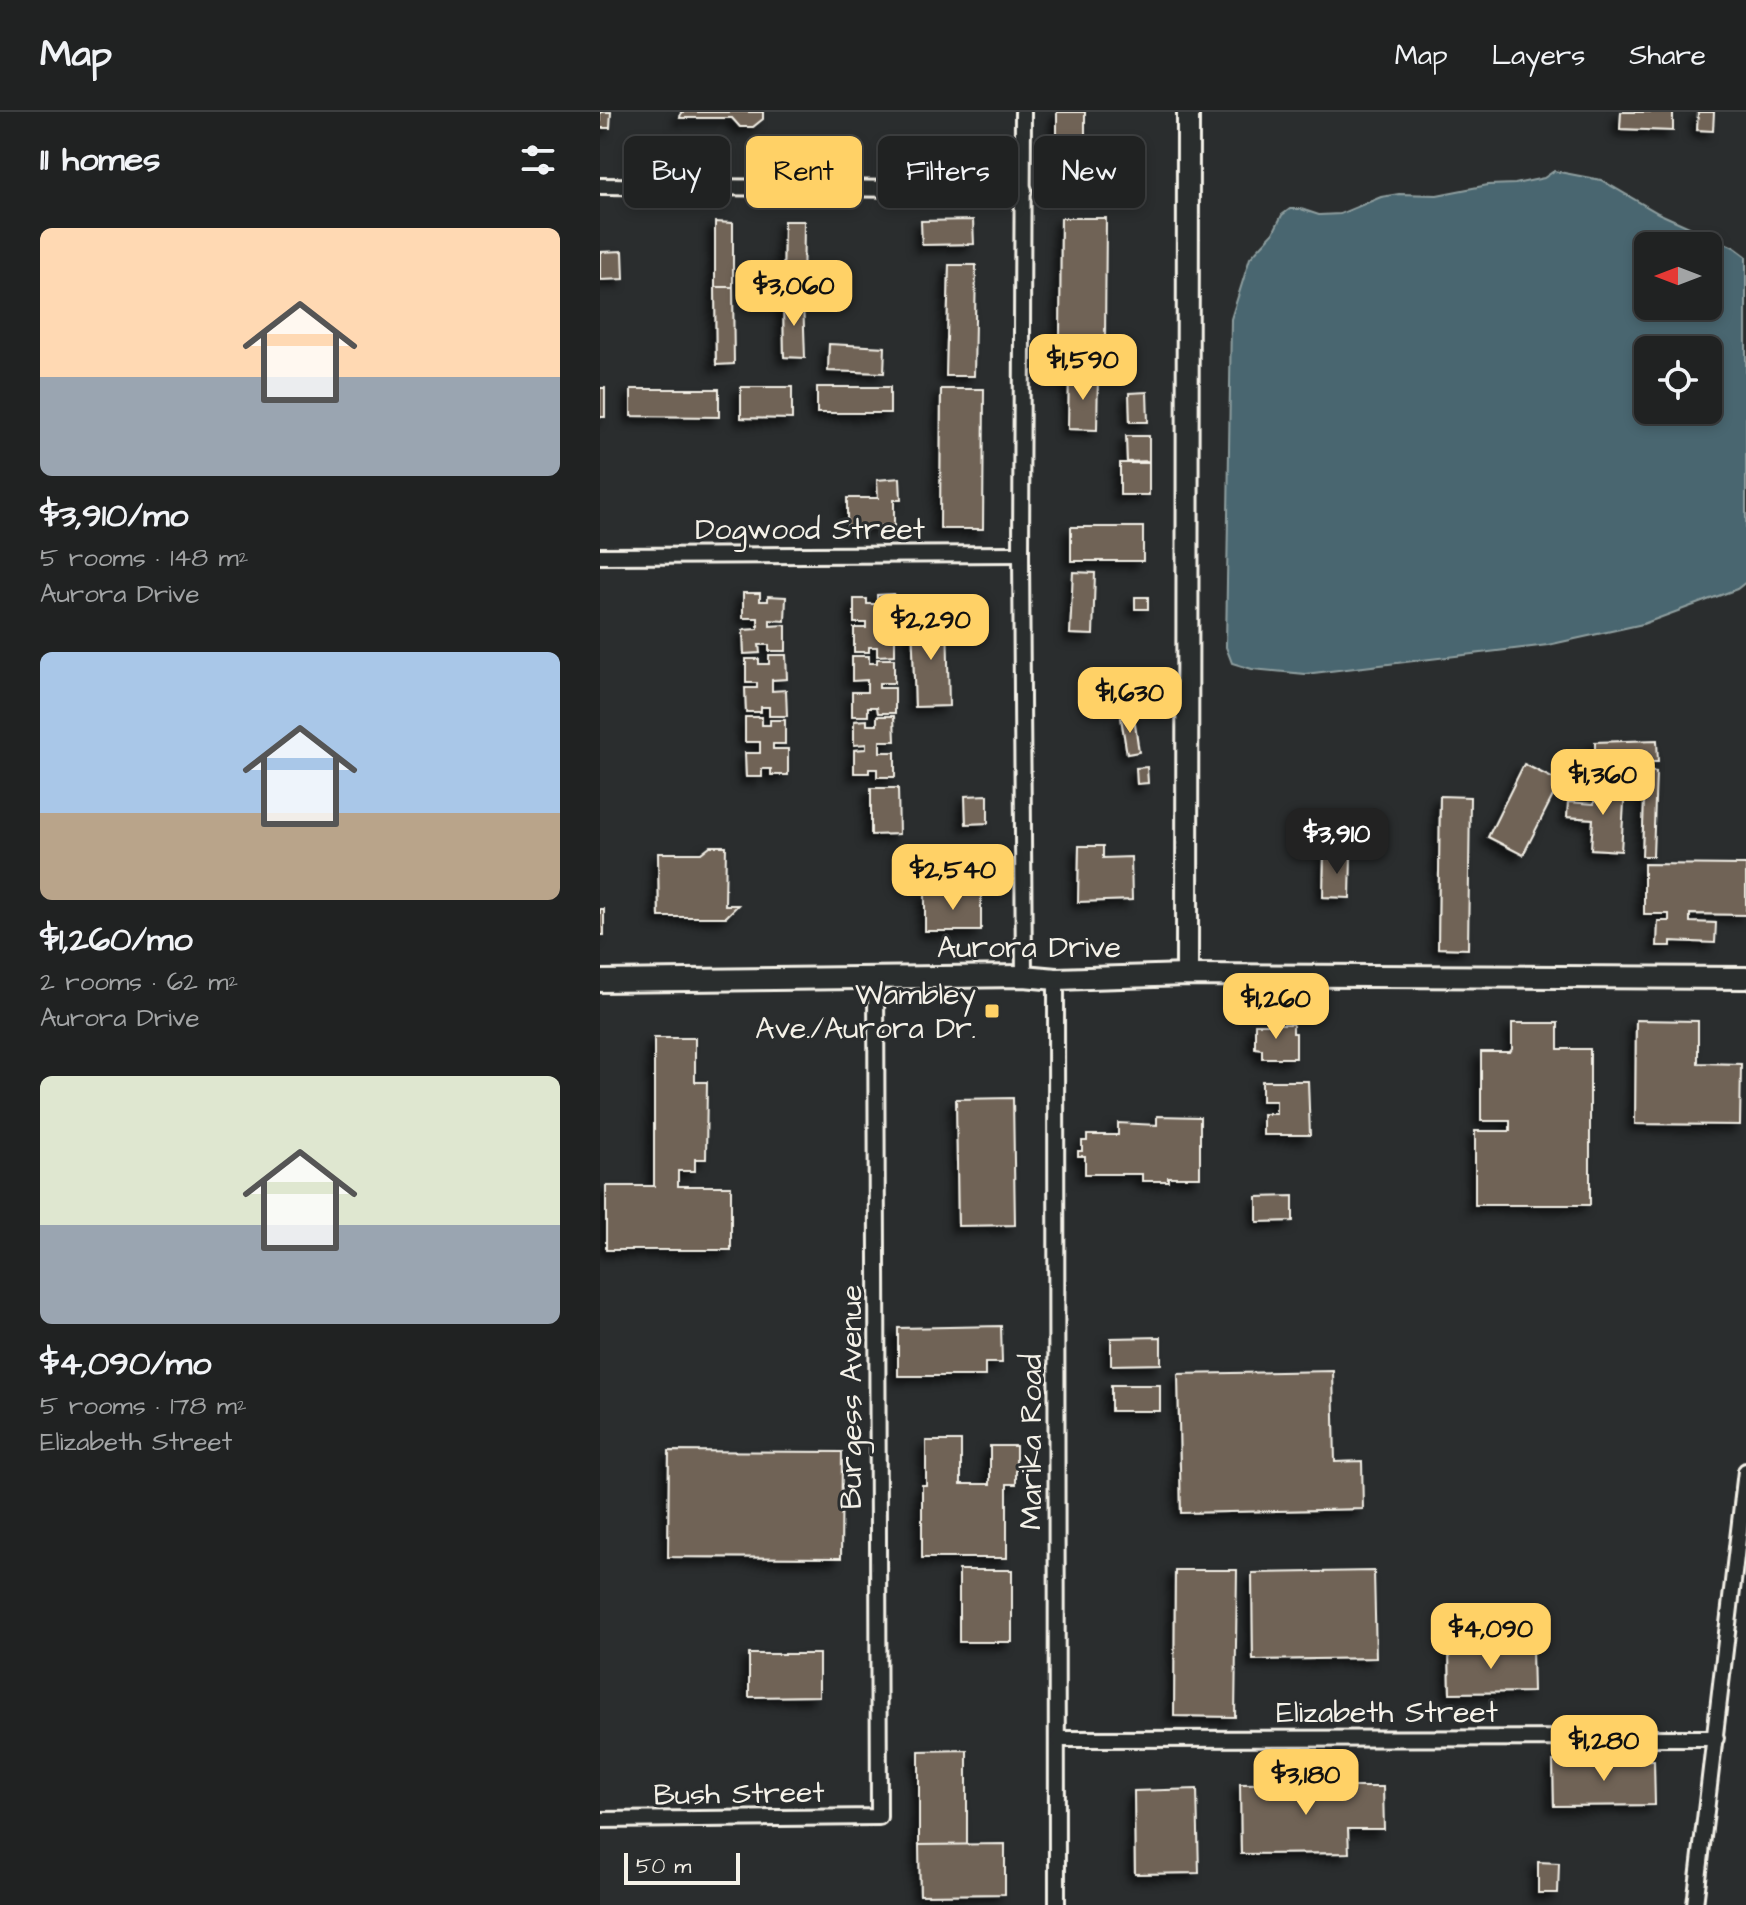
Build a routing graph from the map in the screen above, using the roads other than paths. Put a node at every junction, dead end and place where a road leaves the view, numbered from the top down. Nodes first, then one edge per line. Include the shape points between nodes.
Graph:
1 (1023, 112) edge
2 (1188, 112) edge
3 (600, 186) edge
4 (1024, 190) junction
5 (1021, 554) junction
6 (600, 556) edge
7 (1187, 975) junction
8 (1024, 976) junction
9 (876, 977) junction
10 (1746, 978) edge
11 (1056, 979) junction
12 (600, 981) edge
13 (1746, 1471) edge
14 (1716, 1738) junction
15 (1058, 1739) junction
16 (879, 1817) joint
17 (600, 1820) edge
18 (1057, 1905) edge
19 (1695, 1905) edge

1 - 4 street
2 - 7 street
3 - 4 street
4 - 5 street
5 - 6 street, Dogwood Street
5 - 8 street
7 - 10 street, Aurora Drive
7 - 11 street, Aurora Drive
8 - 9 street, Aurora Drive
8 - 11 street, Aurora Drive
9 - 12 street, Aurora Drive
9 - 16 street, Burgess Avenue
11 - 15 street, Marika Road
13 - 14 street
14 - 15 street, Elizabeth Street
14 - 19 street
15 - 18 street, Marika Road
16 - 17 street, Bush Street

